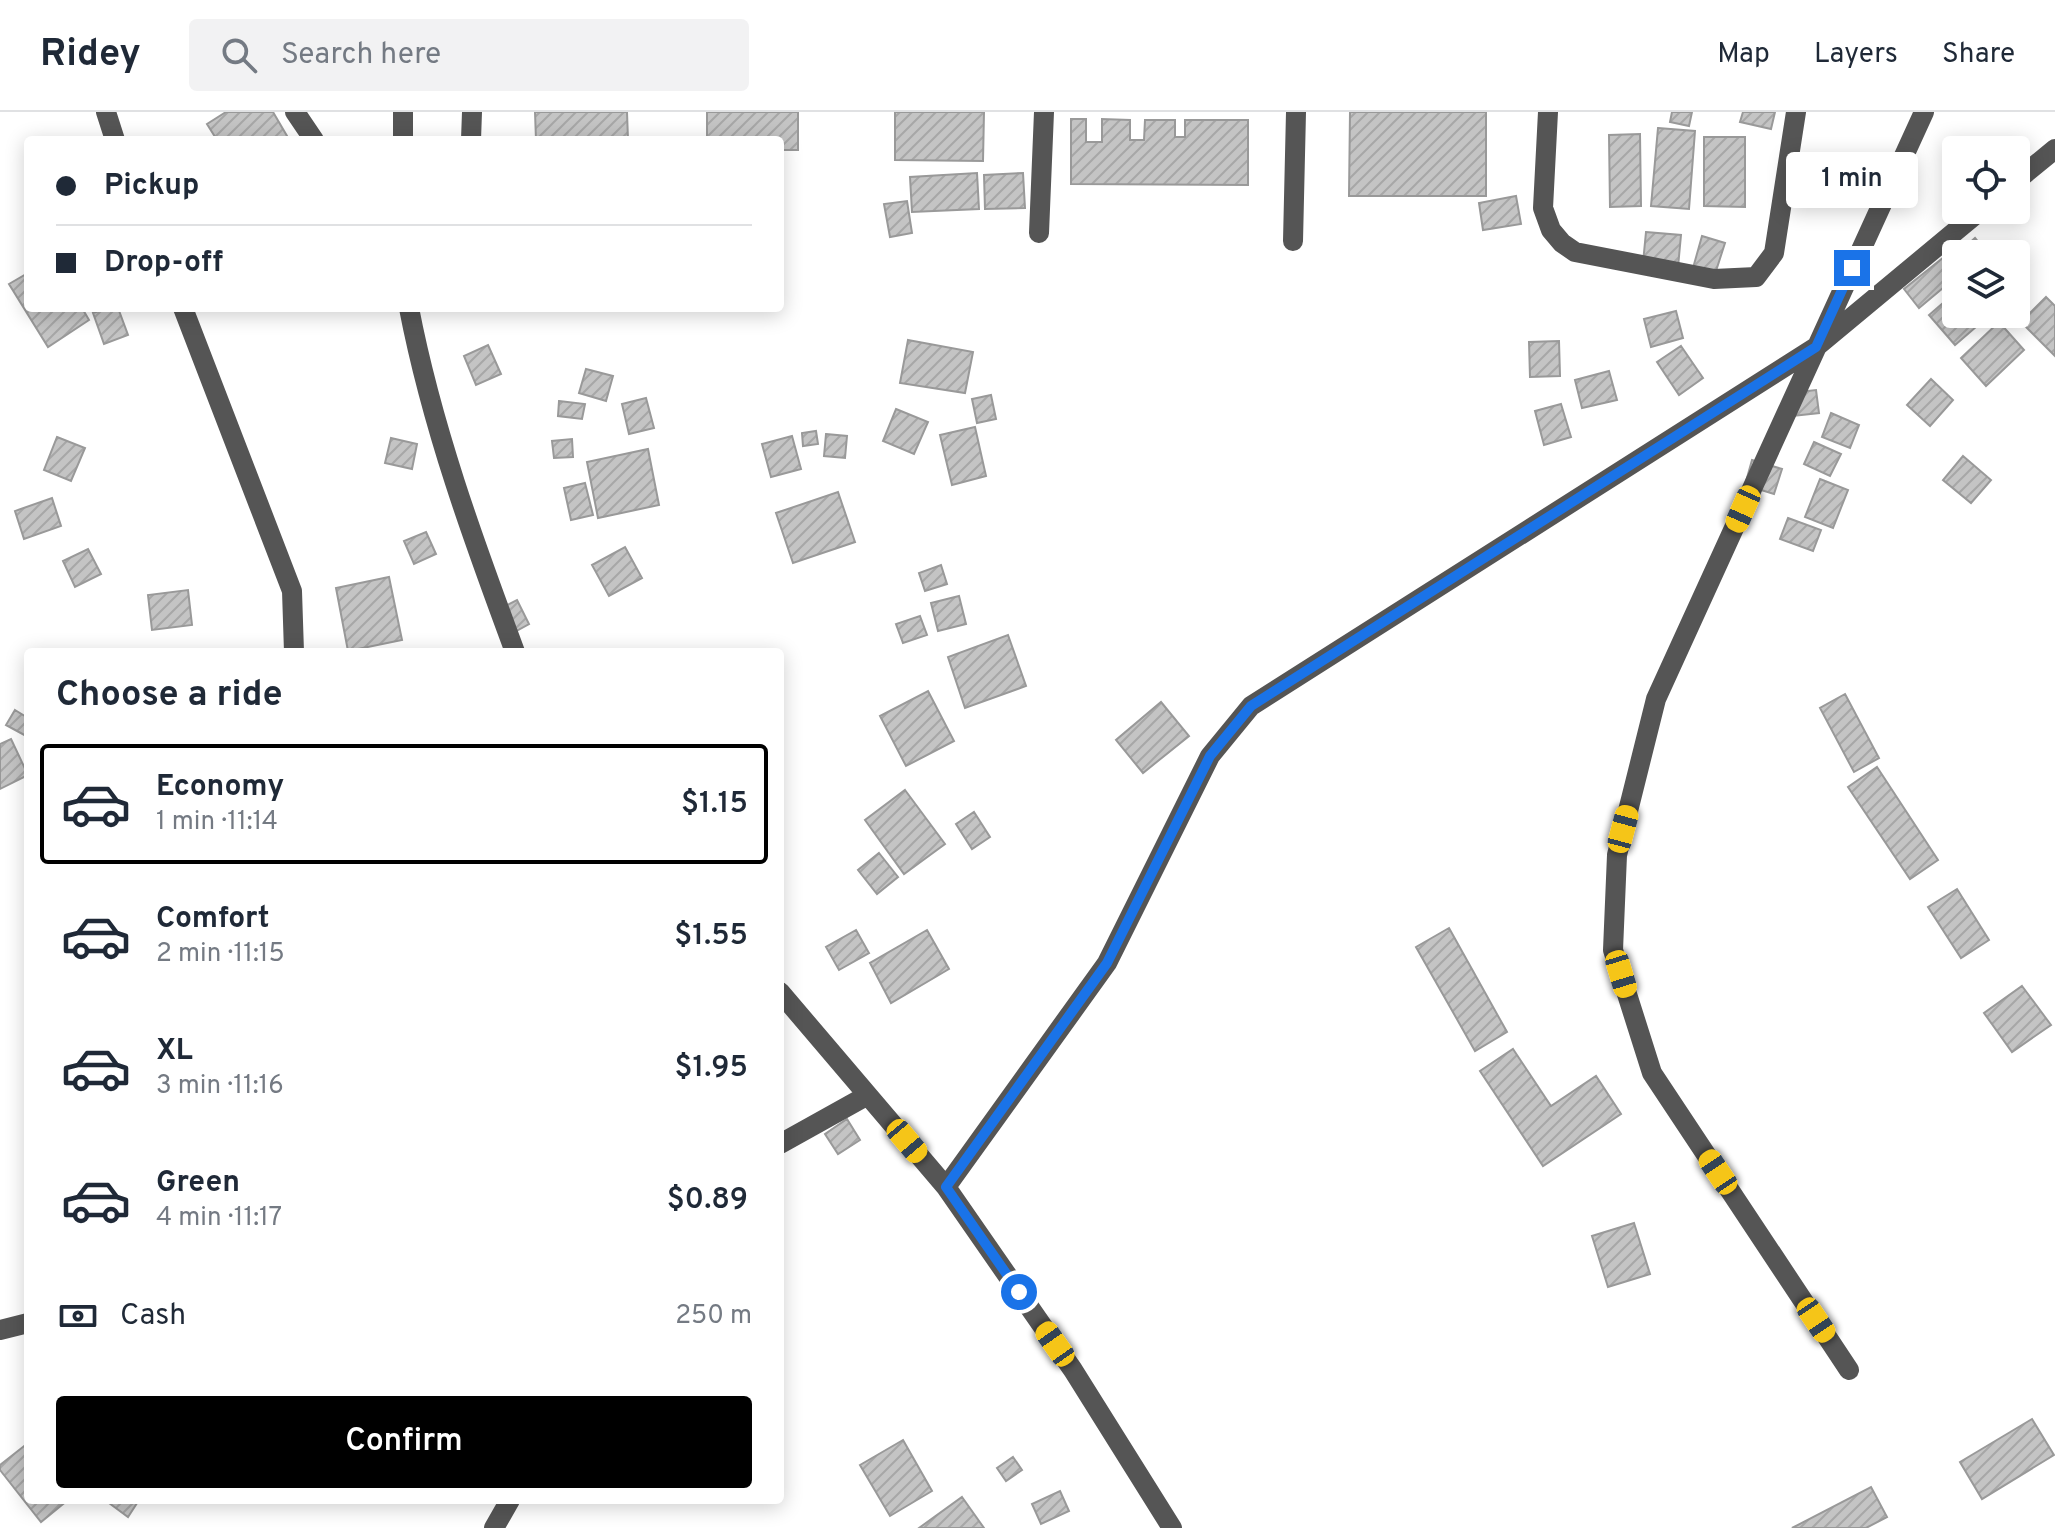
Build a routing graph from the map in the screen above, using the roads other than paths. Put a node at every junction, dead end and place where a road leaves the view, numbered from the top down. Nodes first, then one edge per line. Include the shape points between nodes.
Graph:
1 (106, 112) edge
2 (295, 112) edge
3 (403, 112) edge
4 (472, 112) edge
5 (1044, 112) edge
6 (1296, 112) edge
7 (1548, 112) edge
8 (1796, 112) edge
9 (1924, 112) edge
10 (114, 136) edge
11 (311, 136) edge
12 (403, 136) edge
13 (471, 136) edge
14 (2055, 149) edge
15 (2030, 170) edge
16 (1964, 224) edge
17 (1039, 233) dead end
18 (1293, 241) dead end
19 (185, 312) edge
20 (410, 312) edge
21 (1816, 347) junction
22 (294, 648) edge
23 (514, 648) edge
24 (784, 1005) edge
25 (868, 1095) junction
26 (784, 1142) edge
27 (946, 1187) junction
28 (24, 1324) edge
29 (0, 1330) edge
30 (1849, 1370) dead end
31 (508, 1504) edge
32 (494, 1528) edge
33 (1172, 1528) edge

1 - 10 street
2 - 11 street
3 - 12 street
4 - 13 street
5 - 17 street
6 - 18 street
7 - 8 street via 1543,208 1562,243 1575,252 1714,279 1756,277 1774,253
9 - 21 street
14 - 15 street
16 - 21 street
19 - 22 street via 292,591
20 - 23 street via 421,372 461,507
21 - 27 street via 1251,706 1210,756 1107,963
21 - 30 street via 1656,699 1617,855 1613,950 1652,1073
24 - 25 street
25 - 26 street
25 - 27 street
27 - 33 street via 1073,1370
28 - 29 street
31 - 32 street

